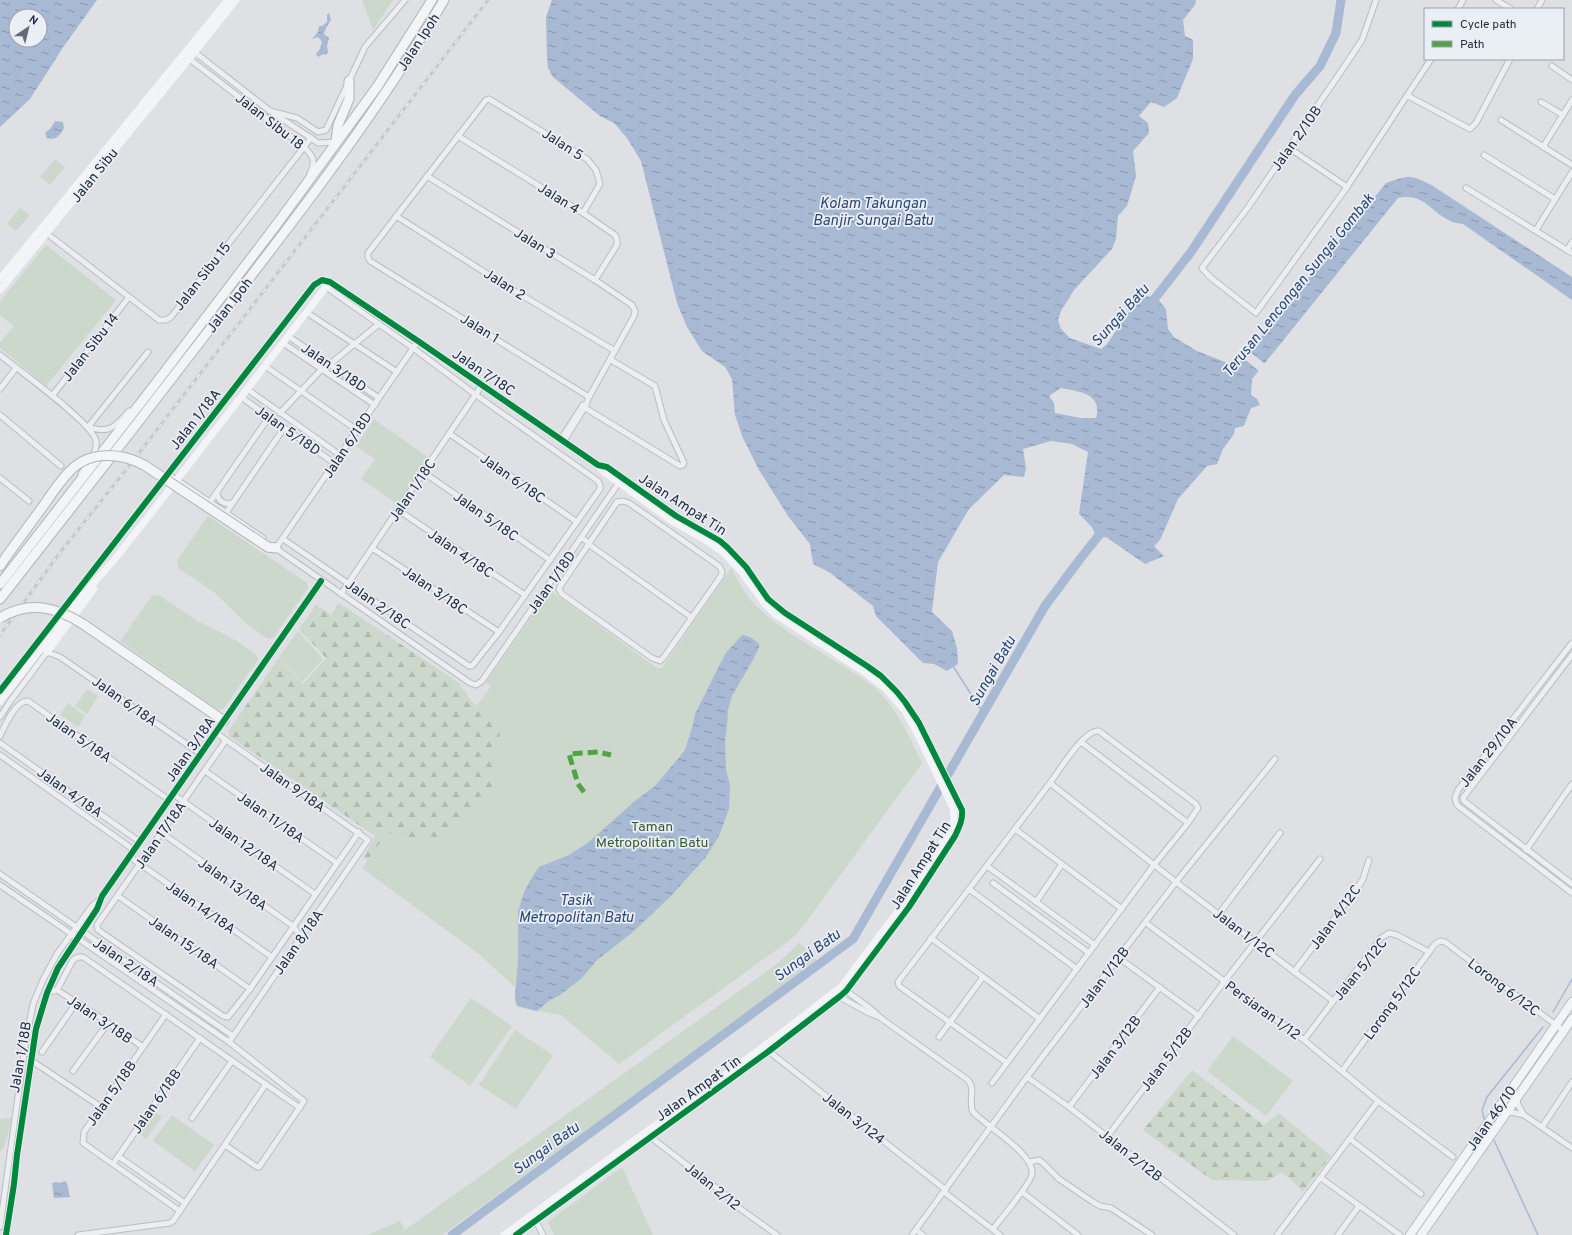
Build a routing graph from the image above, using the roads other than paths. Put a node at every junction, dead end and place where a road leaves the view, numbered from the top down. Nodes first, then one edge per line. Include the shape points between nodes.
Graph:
1 (228, 0) edge
2 (236, 0) edge
3 (405, 0) edge
4 (432, 0) edge
5 (444, 0) edge
6 (1376, 0) edge
7 (1496, 0) edge
8 (1509, 8) edge
9 (191, 49) junction
10 (183, 54) junction
11 (189, 59) junction
12 (1430, 60) edge
13 (1509, 60) edge
14 (1552, 66) dead end
15 (1572, 80) edge
16 (349, 81) junction
17 (1408, 96) junction
18 (1572, 100) edge
19 (1542, 102) dead end
20 (270, 111) junction
21 (1563, 115) junction
22 (1501, 120) dead end
23 (458, 136) junction
24 (311, 138) junction
25 (336, 142) junction
26 (304, 147) junction
27 (1543, 147) junction
28 (1289, 148) junction
29 (1484, 155) dead end
30 (1572, 165) edge
31 (1572, 172) edge
32 (427, 176) junction
33 (1347, 187) junction
34 (1466, 188) dead end
35 (1555, 199) junction
36 (61, 210) junction
37 (583, 213) junction
38 (396, 216) junction
39 (276, 224) junction
40 (1536, 230) junction
41 (44, 231) junction
42 (1572, 242) edge
43 (1570, 251) edge
44 (0, 279) edge
45 (595, 280) junction
46 (329, 285) junction
47 (0, 290) edge
48 (129, 297) junction
49 (306, 312) junction
50 (379, 324) junction
51 (288, 336) junction
52 (418, 341) junction
53 (283, 343) junction
54 (354, 344) junction
55 (413, 348) junction
56 (615, 351) junction
57 (148, 352) dead end
58 (0, 355) edge
59 (611, 360) junction
60 (330, 364) junction
61 (264, 366) junction
62 (16, 368) junction
63 (322, 369) junction
64 (397, 372) junction
65 (482, 385) junction
66 (153, 387) junction
67 (0, 389) edge
68 (247, 389) junction
69 (301, 391) junction
70 (476, 395) junction
71 (52, 396) junction
72 (241, 397) junction
73 (589, 397) junction
74 (379, 398) junction
75 (375, 405) junction
76 (584, 405) junction
77 (280, 412) junction
78 (0, 415) edge
79 (269, 417) junction
80 (88, 427) junction
81 (284, 428) junction
82 (357, 430) junction
83 (450, 434) junction
84 (563, 440) junction
85 (340, 455) junction
86 (334, 463) junction
87 (598, 465) junction
88 (61, 466) dead end
89 (423, 472) junction
90 (168, 474) junction
91 (0, 478) edge
92 (177, 480) junction
93 (620, 481) junction
94 (217, 493) junction
95 (29, 501) dead end
96 (210, 502) junction
97 (232, 503) junction
98 (61, 505) junction
99 (398, 510) junction
100 (226, 513) junction
101 (577, 522) junction
102 (283, 538) junction
103 (581, 539) junction
104 (589, 545) junction
105 (272, 548) junction
106 (372, 548) junction
107 (114, 560) junction
108 (550, 560) junction
109 (0, 566) edge
110 (321, 581) junction
111 (348, 583) junction
112 (0, 584) edge
113 (81, 592) junction
114 (341, 594) junction
115 (525, 595) junction
116 (0, 599) edge
117 (691, 617) junction
118 (0, 618) edge
119 (498, 632) junction
120 (1572, 643) edge
121 (47, 652) junction
122 (1572, 655) edge
123 (0, 691) edge
124 (0, 700) edge
125 (0, 717) edge
126 (224, 721) junction
127 (216, 733) junction
128 (0, 736) edge
129 (226, 740) junction
130 (1080, 742) junction
131 (0, 743) edge
132 (201, 754) junction
133 (0, 755) edge
134 (1275, 759) dead end
135 (205, 771) junction
136 (1050, 783) junction
137 (1572, 784) edge
138 (65, 789) junction
139 (173, 794) junction
140 (60, 798) junction
141 (170, 800) junction
142 (183, 802) junction
143 (1188, 823) junction
144 (1015, 829) junction
145 (359, 832) junction
146 (162, 833) junction
147 (1280, 833) dead end
148 (140, 842) junction
149 (368, 842) joint
150 (1527, 849) junction
151 (134, 850) junction
152 (1523, 855) junction
153 (130, 858) junction
154 (1320, 859) dead end
155 (1369, 860) dead end
156 (337, 863) junction
157 (140, 864) junction
158 (1062, 864) junction
159 (1154, 865) junction
160 (987, 866) junction
161 (0, 874) edge
162 (993, 882) dead end
163 (1176, 882) junction
164 (1572, 884) edge
165 (0, 885) edge
166 (969, 889) junction
167 (1572, 893) edge
168 (315, 894) junction
169 (118, 896) junction
170 (100, 900) junction
171 (1036, 902) junction
172 (1044, 907) junction
173 (1122, 909) junction
174 (1219, 914) junction
175 (1038, 916) junction
176 (1146, 923) junction
177 (293, 926) junction
178 (77, 928) junction
179 (81, 932) junction
180 (71, 935) junction
181 (302, 938) junction
182 (931, 938) junction
183 (76, 939) junction
184 (1255, 942) junction
185 (1445, 942) joint
186 (1095, 945) junction
187 (1429, 952) junction
188 (1089, 953) junction
189 (272, 957) junction
190 (1119, 958) junction
191 (1077, 969) junction
192 (1294, 972) junction
193 (983, 977) junction
194 (52, 981) junction
195 (1224, 982) junction
196 (1160, 987) junction
197 (250, 989) junction
198 (843, 989) junction
199 (57, 990) junction
200 (47, 993) junction
201 (837, 995) junction
202 (1333, 1001) junction
203 (1572, 1002) edge
204 (76, 1003) junction
205 (166, 1014) junction
206 (1198, 1016) junction
207 (882, 1019) junction
208 (1040, 1019) junction
209 (1572, 1019) edge
210 (950, 1022) junction
211 (108, 1023) junction
212 (1556, 1025) junction
213 (1564, 1031) junction
214 (233, 1036) junction
215 (939, 1037) dead end
216 (200, 1038) junction
217 (1304, 1040) junction
218 (229, 1042) junction
219 (143, 1047) junction
220 (766, 1049) junction
221 (42, 1052) dead end
222 (25, 1056) junction
223 (232, 1060) junction
224 (31, 1061) junction
225 (1007, 1063) junction
226 (74, 1071) dead end
227 (1342, 1071) junction
228 (1027, 1077) junction
229 (992, 1083) dead end
230 (1572, 1083) edge
231 (266, 1084) junction
232 (1518, 1097) junction
233 (1378, 1100) junction
234 (101, 1107) junction
235 (1069, 1107) junction
236 (300, 1108) junction
237 (1505, 1114) junction
238 (1524, 1115) junction
239 (192, 1118) dead end
240 (991, 1127) junction
241 (1542, 1127) junction
242 (648, 1134) junction
243 (1107, 1137) junction
244 (1350, 1139) junction
245 (225, 1145) junction
246 (1572, 1148) edge
247 (118, 1156) junction
248 (1453, 1158) dead end
249 (1029, 1162) junction
250 (113, 1164) junction
251 (1320, 1178) junction
252 (944, 1192) junction
253 (1022, 1192) junction
254 (1421, 1194) dead end
255 (185, 1203) junction
256 (1359, 1206) junction
257 (180, 1211) junction
258 (536, 1221) junction
259 (0, 1227) edge
260 (993, 1229) junction
261 (916, 1230) junction
262 (505, 1234) edge
263 (6, 1235) edge
264 (78, 1235) edge
265 (516, 1235) edge
266 (543, 1235) edge
267 (777, 1235) edge
268 (912, 1235) edge
269 (923, 1235) edge
270 (1000, 1235) edge
271 (1078, 1235) edge
272 (1152, 1235) edge
273 (1234, 1235) edge
274 (1277, 1235) edge
275 (1338, 1235) edge
276 (1400, 1235) edge
277 (1410, 1235) edge
278 (1421, 1235) edge

1 - 9 street
2 - 9 street
3 - 16 street via 365,47
4 - 25 highway, Jalan Ipoh via 377,87
5 - 116 highway, Jalan Ipoh via 352,141 300,213
6 - 28 street, Jalan 2/10B via 1362,40
7 - 8 street
9 - 10 street, Jalan Sibu
9 - 11 street, Jalan Sibu
9 - 20 street, Jalan Sibu 18
10 - 11 street, Jalan Sibu 18
10 - 36 street, Jalan Sibu
11 - 26 street, Jalan Sibu 18
11 - 36 street, Jalan Sibu
12 - 17 street
13 - 17 street via 1476,123 1470,129
14 - 15 street
16 - 20 street via 328,129 324,131 318,132 297,118
16 - 25 highway via 349,99 338,125
17 - 33 street
18 - 21 street
19 - 21 street
20 - 24 street, Jalan Sibu 18
21 - 27 street
22 - 27 street
23 - 32 street
23 - 37 street, Jalan 4
23 - 37 street, Jalan 5 via 486,100 491,99 587,159 596,170 600,184
24 - 25 street, Jalan Sibu 18 via 318,143
24 - 26 street
25 - 39 highway, Jalan Ipoh
26 - 39 street, Jalan Sibu 18 via 313,158 313,167
26 - 48 street, Jalan Sibu 15 via 171,317 159,320
27 - 30 street
28 - 33 street
28 - 33 street, Jalan 2/10B via 1202,268 1256,313
29 - 35 street
31 - 35 street
32 - 38 street
32 - 45 street, Jalan 3
34 - 40 street
35 - 40 street
36 - 41 street, Jalan Sibu
37 - 45 street, Jalan 4 via 615,235 617,240 617,245
38 - 56 street, Jalan 2
38 - 73 street, Jalan 1 via 368,253 370,261
39 - 66 highway, Jalan Ipoh
40 - 43 street
41 - 44 street, Jalan Sibu
41 - 47 street, Jalan Sibu
41 - 48 street, Jalan Sibu 15
42 - 43 street
45 - 56 street, Jalan 3 via 632,305 635,311
46 - 49 street, Jalan 1/18A
46 - 50 street
46 - 52 street, Jalan 7/18C
46 - 90 street, Jalan 1/18A via 327,281 322,280 314,285
48 - 71 street, Jalan Sibu 14
49 - 51 street, Jalan 1/18A
49 - 54 street
50 - 54 street
50 - 55 street
51 - 53 street, Jalan 1/18A
51 - 60 street, Jalan 3/18D
52 - 55 street, Jalan 6/18D
52 - 65 street, Jalan 7/18C
53 - 61 street, Jalan 1/18A
53 - 63 street, Jalan 3/18D
54 - 60 street
54 - 64 street
55 - 64 street, Jalan 6/18D
55 - 70 street
56 - 59 street
57 - 80 street
58 - 62 street
59 - 73 street
59 - 76 street via 655,386 664,420 684,463 680,466
60 - 74 street, Jalan 3/18D
61 - 68 street, Jalan 1/18A
61 - 69 street
62 - 67 street
62 - 71 street
63 - 69 street
63 - 75 street, Jalan 3/18D
64 - 74 street, Jalan 6/18D
65 - 70 street, Jalan 1/18C
65 - 84 street, Jalan 7/18C
66 - 80 street via 109,430
66 - 98 highway, Jalan Ipoh
68 - 72 street, Jalan 1/18A
68 - 77 street, Jalan 5/18D
69 - 77 street
69 - 82 street
70 - 83 street, Jalan 1/18C
70 - 101 street, Jalan 7/18C via 598,481 600,489
71 - 80 street
72 - 79 street, Jalan 5/18D
72 - 92 street, Jalan 1/18A
73 - 76 street
74 - 75 street, Jalan 6/18D
75 - 82 street, Jalan 6/18D
76 - 84 street
77 - 85 street, Jalan 5/18D
78 - 88 street
79 - 81 street, Jalan 5/18D
79 - 94 street
80 - 98 street via 96,440 94,452
81 - 86 street, Jalan 5/18D
81 - 97 street
82 - 85 street, Jalan 6/18D
83 - 89 street, Jalan 1/18C
83 - 101 street, Jalan 6/18C
84 - 87 street, Jalan 7/18C
85 - 86 street, Jalan 6/18D
86 - 102 street, Jalan 6/18D
87 - 93 street via 604,472
87 - 93 street, Jalan 7/18C via 607,467
89 - 99 street, Jalan 1/18C
89 - 108 street, Jalan 5/18C
90 - 92 street
90 - 113 street, Jalan 1/18A
91 - 95 street
92 - 96 street
92 - 107 street, Jalan 1/18A
93 - 103 street, Jalan 1/18D
93 - 198 street, Jalan Ampat Tin via 672,521 732,556 758,596 775,614 877,681 903,704 950,795 954,812 951,829 904,903
94 - 96 street
94 - 97 street via 221,502
96 - 100 street
97 - 100 street
98 - 112 highway, Jalan Ipoh
99 - 106 street, Jalan 1/18C
99 - 115 street, Jalan 4/18C
100 - 105 street
101 - 108 street
102 - 105 street, Jalan 6/18D
102 - 111 street, Jalan 2/18C
103 - 104 street
103 - 114 street, Jalan 1/18D via 478,684 470,683
104 - 117 street
104 - 117 street via 559,589 562,594 652,658 660,661 664,657
104 - 117 street via 617,502 623,501 719,566 722,571 720,576
105 - 109 highway, bridge via 144,465 123,457 104,455 71,469
105 - 110 street
106 - 111 street, Jalan 1/18C
106 - 119 street, Jalan 3/18C
107 - 113 street, Jalan 1/18A
107 - 121 street
108 - 115 street
110 - 114 street
110 - 126 street, Jalan 3/18A
111 - 114 street, Jalan 1/18C
111 - 119 street, Jalan 2/18C via 469,666 474,665
113 - 123 street
113 - 124 street
115 - 119 street
118 - 126 highway, bridge via 33,607 64,613
120 - 152 street, Jalan 29/10A via 1458,790 1455,798 1457,805
121 - 125 street
121 - 132 street, Jalan 6/18A via 60,657
122 - 150 street, Jalan 29/10A via 1463,798
126 - 127 street, Jalan 3/18A
127 - 129 street, Jalan 9/18A
127 - 132 street, Jalan 3/18A
128 - 141 street, Jalan 5/18A via 20,702 28,701
129 - 135 street, Jalan 17/18A
129 - 145 street, Jalan 9/18A
130 - 136 street
130 - 143 street
130 - 143 street via 1091,732 1099,731 1196,804 1198,808
131 - 138 street, Jalan 4/18A
132 - 139 street, Jalan 3/18A
133 - 140 street, Jalan 4/18A
134 - 163 street, Jalan 1/12B
135 - 142 street, Jalan 17/18A
135 - 156 street, Jalan 11/18A
136 - 144 street
136 - 159 street, Jalan 1/12C
137 - 150 street
138 - 140 street
138 - 148 street, Jalan 4/18A
139 - 141 street, Jalan 3/18A
139 - 142 street, Jalan 12/18A
140 - 151 street, Jalan 4/18A
141 - 148 street, Jalan 3/18A
142 - 146 street, Jalan 17/18A
142 - 168 street, Jalan 12/18A
143 - 159 street
144 - 158 street
144 - 160 street
145 - 149 street, Jalan 9/18A via 368,838
145 - 156 street
146 - 157 street, Jalan 17/18A
146 - 177 street, Jalan 13/18A
147 - 174 street
148 - 151 street, Jalan 3/18A
149 - 181 street, Jalan 8/18A
150 - 152 street
150 - 164 street, Jalan 29/10A
151 - 153 street, Jalan 3/18A
152 - 167 street, Jalan 29/10A
153 - 157 street, Jalan 14/18A
153 - 170 street, Jalan 3/18A
154 - 184 street, Jalan 5/12B
155 - 192 street, Jalan 4/12C via 1358,888
156 - 168 street
157 - 169 street, Jalan 17/18A
157 - 189 street, Jalan 14/18A
158 - 171 street
158 - 173 street
159 - 163 street, Jalan 1/12C
159 - 173 street
160 - 166 street
160 - 171 street
161 - 178 street, Jalan 2/18A
162 - 175 street
163 - 174 street, Jalan 1/12C
163 - 176 street, Jalan 1/12B
165 - 180 street, Jalan 2/18A
166 - 182 street
166 - 191 street
168 - 177 street
169 - 197 street, Jalan 15/18A
169 - 197 street, Jalan 17/18A via 97,925 98,930 223,1016 230,1015
170 - 178 street, Jalan 3/18A via 92,906
170 - 179 street, Jalan 3/18A via 97,909
171 - 172 street
172 - 175 street
172 - 186 street
173 - 186 street
174 - 184 street, Jalan 1/12C
175 - 188 street
176 - 190 street, Jalan 1/12B
176 - 195 street, Persiaran 1/12
177 - 181 street, Jalan 13/18A
177 - 189 street
178 - 179 street, Jalan 2/18A
178 - 180 street, Jalan 1/18B
179 - 183 street, Jalan 3/18A
179 - 214 street, Jalan 2/18A
180 - 183 street, Jalan 2/18A
180 - 222 street, Jalan 1/18B via 57,954 38,992
181 - 214 street, Jalan 8/18A
182 - 193 street
182 - 210 street via 898,984
183 - 194 street, Jalan 1/18B
183 - 218 street, Jalan 2/18A
184 - 192 street, Jalan 1/12C
184 - 195 street, Jalan 5/12B
185 - 187 street, Lorong 5/12C via 1438,942
185 - 212 street, Lorong 6/12C
186 - 188 street
187 - 202 street, Jalan 5/12C via 1389,933 1381,938
187 - 227 street, Lorong 5/12C
188 - 191 street
189 - 197 street
190 - 196 street
190 - 228 street, Jalan 1/12B
191 - 208 street
192 - 202 street, Jalan 1/12C
193 - 208 street
193 - 210 street
194 - 199 street
194 - 200 street, Jalan 1/18B
195 - 206 street, Jalan 5/12B
195 - 217 street, Persiaran 1/12
196 - 206 street
196 - 235 street, Jalan 3/12B
198 - 201 street, Jalan Ampat Tin
198 - 207 street
199 - 200 street
199 - 204 street, Jalan 3/18B
199 - 205 street, Jalan 2/18A via 73,960 83,957
200 - 224 street, Jalan 1/18B via 36,1029
201 - 207 street
201 - 220 street, Jalan Ampat Tin
202 - 217 street, Jalan 5/12C
203 - 212 main road, Jalan 46/10
204 - 211 street, Jalan 3/18B
204 - 221 street
205 - 216 street, Jalan 2/18A
205 - 219 street, Jalan 5/18B
206 - 243 street, Jalan 5/12B
207 - 240 street via 968,1080 972,1088 971,1109
208 - 225 street
209 - 213 main road, Jalan 46/10
210 - 215 street
210 - 225 street
211 - 219 street, Jalan 3/18B
211 - 226 street
212 - 213 street, Lorong 6/12C
212 - 277 main road, Jalan 46/10
213 - 232 main road, Jalan 46/10
214 - 218 street, Jalan 8/18A
216 - 223 street, Jalan 2/18A
216 - 247 street, Jalan 6/18B
217 - 227 street, Persiaran 1/12
218 - 236 street, Jalan 2/18A via 304,1100
219 - 234 street, Jalan 5/18B
220 - 242 street, Jalan Ampat Tin
220 - 252 street, Jalan 3/124
222 - 224 street
222 - 259 street, Jalan 1/18B
223 - 231 street, Jalan 2/18A
223 - 239 street
224 - 234 street
224 - 263 street, Jalan 1/18B
225 - 229 street
227 - 233 street, Persiaran 1/12
228 - 235 street, Jalan 2/12B
228 - 240 street, Jalan 1/12B
230 - 241 street
231 - 236 street, Jalan 2/18A
231 - 245 street
232 - 237 main road, Jalan 46/10
232 - 238 street via 1518,1105
233 - 244 street
233 - 248 street, Persiaran 1/12
234 - 250 street, Jalan 5/18B via 84,1132 83,1142
235 - 243 street, Jalan 2/12B
236 - 245 street via 259,1167
237 - 238 street via 1510,1112
237 - 278 main road, Jalan 46/10
238 - 241 street
240 - 249 street via 1015,1146
240 - 252 street, Jalan 1/12B
241 - 246 street
242 - 258 street, Jalan Ampat Tin
242 - 262 street, Jalan Ampat Tin
242 - 267 street, Jalan 2/12 via 735,1205
243 - 273 street, Jalan 2/12B
244 - 251 street
244 - 254 street
245 - 255 street
247 - 250 street, Jalan 6/18B
247 - 255 street
249 - 253 street via 1032,1175
249 - 272 street via 1038,1160 1092,1202 1111,1208
250 - 257 street
251 - 256 street
251 - 274 street
252 - 260 street, Jalan 3/124
252 - 261 street, Jalan 1/12B
253 - 260 street
253 - 271 street
255 - 257 street
256 - 275 street
256 - 276 street
257 - 264 street via 170,1223
258 - 262 street via 529,1220
258 - 265 street, Jalan Ampat Tin
258 - 266 street
260 - 270 street, Jalan 3/124
261 - 268 street, Jalan 1/12B
261 - 269 street

